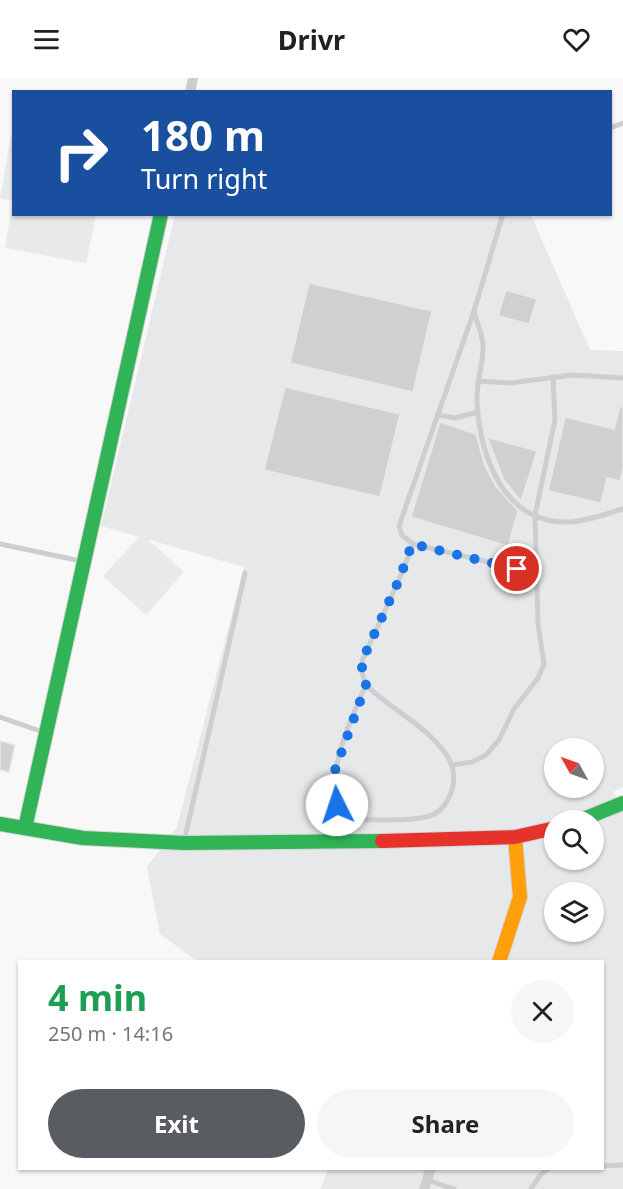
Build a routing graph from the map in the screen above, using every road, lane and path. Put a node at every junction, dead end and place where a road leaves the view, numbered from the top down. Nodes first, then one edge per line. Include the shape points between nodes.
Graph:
1 (161, 216) edge
2 (501, 216) edge
3 (474, 311) junction
4 (553, 377) junction
5 (623, 378) edge
6 (478, 381) junction
7 (478, 412) junction
8 (437, 415) junction
9 (623, 509) edge
10 (536, 515) junction
11 (0, 544) edge
12 (412, 544) junction
13 (83, 561) junction
14 (245, 573) dead end
15 (538, 574) junction
16 (366, 685) junction
17 (0, 717) edge
18 (45, 733) junction
19 (452, 765) junction
20 (623, 803) edge
21 (604, 812) edge
22 (604, 815) edge
23 (623, 817) edge
24 (0, 824) edge
25 (25, 828) junction
26 (544, 830) edge
27 (515, 837) junction
28 (184, 843) junction
29 (500, 960) edge
30 (623, 1165) edge
31 (604, 1166) edge
32 (430, 1170) edge
33 (547, 1170) edge
34 (425, 1185) edge
35 (454, 1189) edge
36 (531, 1189) edge

1 - 13 street
2 - 3 lane
3 - 6 lane via 483,346
3 - 8 lane
4 - 5 lane
4 - 6 lane via 511,383
4 - 10 lane via 555,420
6 - 7 lane
7 - 8 lane via 455,418
7 - 10 lane via 496,481 510,498
8 - 12 lane via 400,518 402,534
9 - 10 lane via 570,522
10 - 15 lane
11 - 13 lane
12 - 15 lane
12 - 16 lane via 362,661
13 - 18 street
14 - 28 lane
15 - 19 lane via 538,624 544,664 538,678 486,755
16 - 19 lane via 431,737
16 - 19 lane via 334,773 334,792 341,812 357,820 435,814 453,788
17 - 18 lane
18 - 25 street
20 - 21 street
22 - 23 street
24 - 25 street
25 - 28 street via 83,838
26 - 27 street
27 - 28 street
27 - 29 street via 520,897
30 - 31 lane
32 - 34 street
33 - 36 lane
34 - 35 lane

